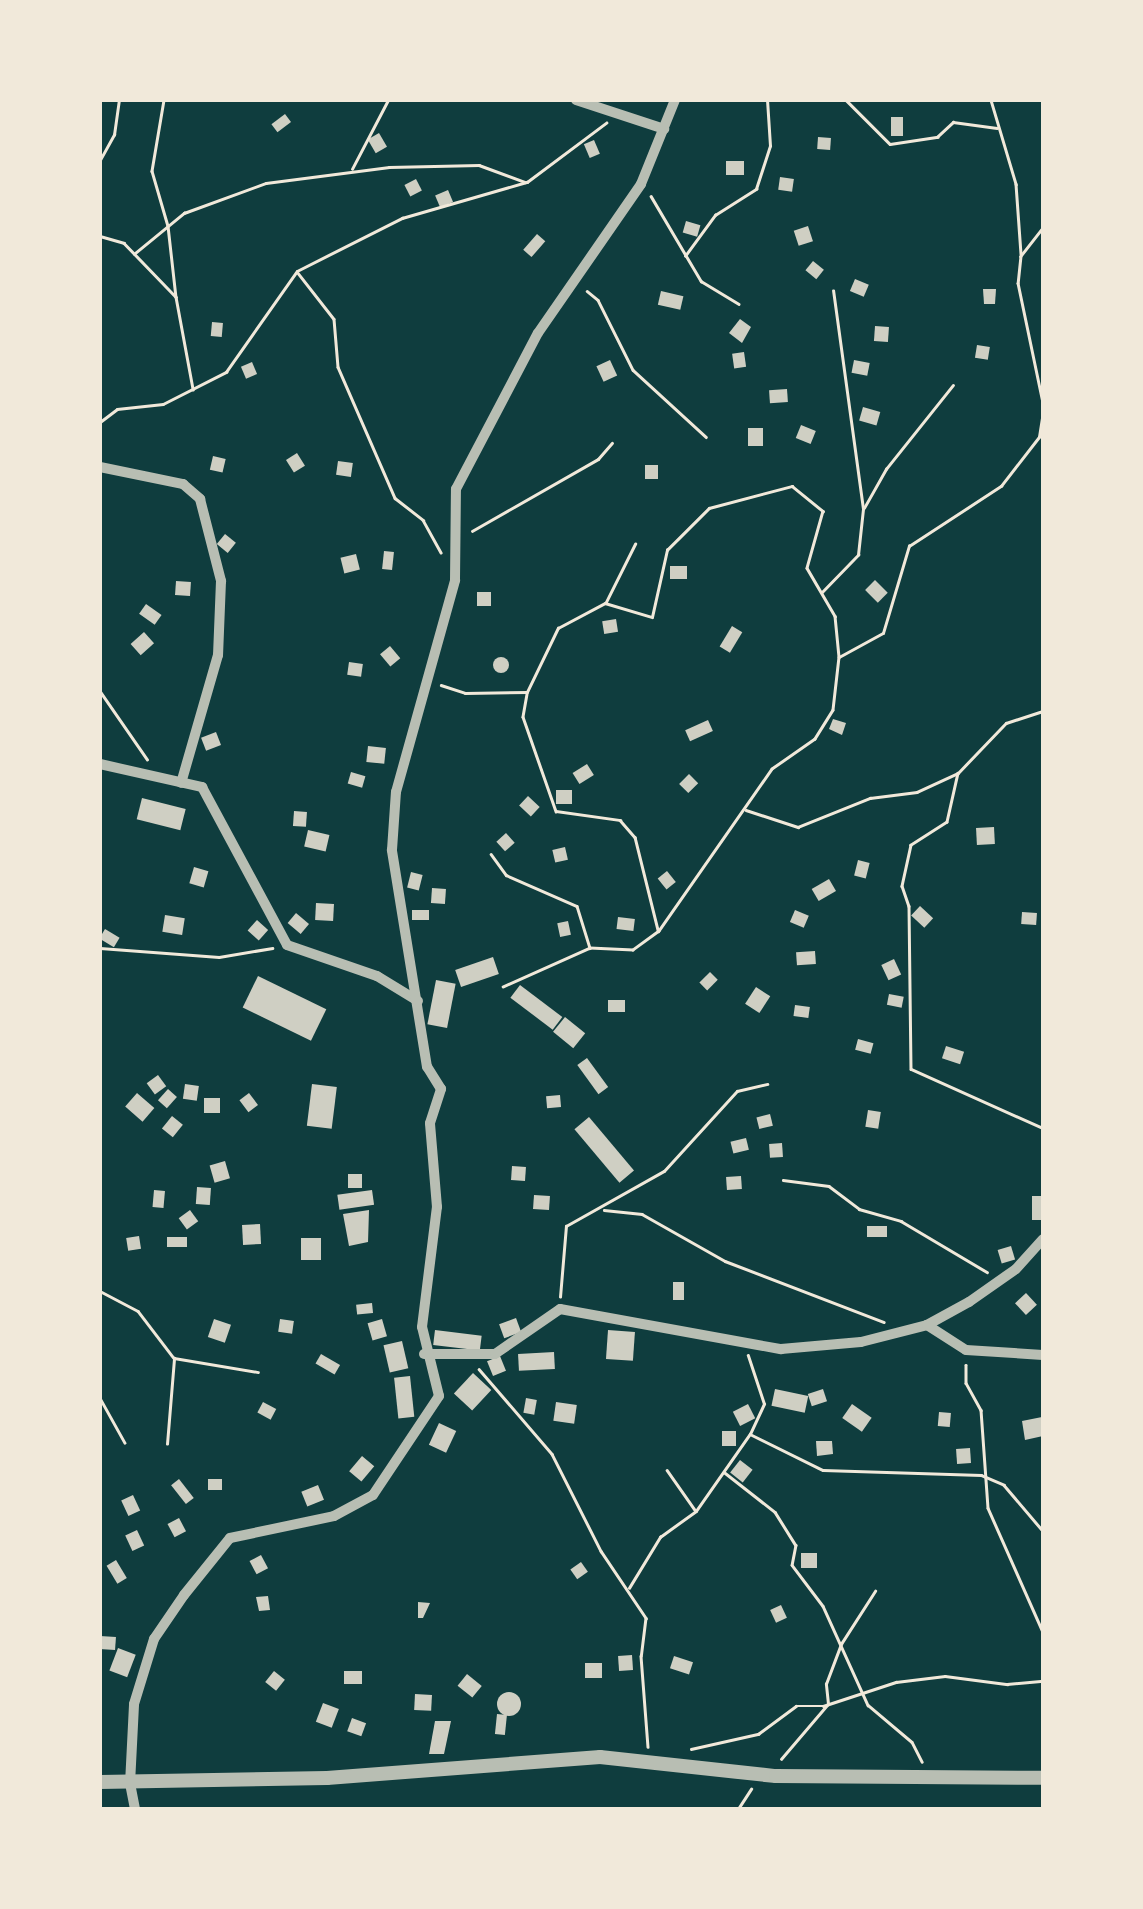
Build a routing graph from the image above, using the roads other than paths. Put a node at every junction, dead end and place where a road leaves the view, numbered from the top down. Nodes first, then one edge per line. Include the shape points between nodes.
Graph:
1 (576, 100) edge
2 (675, 100) edge
3 (664, 129) junction
4 (100, 468) edge
5 (100, 764) edge
6 (175, 782) junction
7 (418, 1000) junction
8 (1043, 1239) edge
9 (926, 1326) junction
10 (424, 1354) junction
11 (1043, 1355) edge
12 (1043, 1778) edge
13 (100, 1782) edge
14 (130, 1784) junction
15 (135, 1809) edge

1 - 3 street
2 - 3 street
3 - 7 street via 641,184 538,333 456,489 455,580 396,792 392,850
4 - 6 street via 183,484 200,498 221,581 218,654
5 - 6 street
6 - 7 street via 202,787 287,945 377,976
7 - 10 street via 427,1067 441,1088 430,1123 438,1208
8 - 9 street via 999,1281
9 - 10 street via 861,1342 781,1349 560,1308 495,1354
9 - 11 street via 966,1350
10 - 14 street via 439,1396 373,1495 334,1516 230,1538 154,1638 134,1704
12 - 14 street via 764,1774 600,1758
13 - 14 street
14 - 15 street

